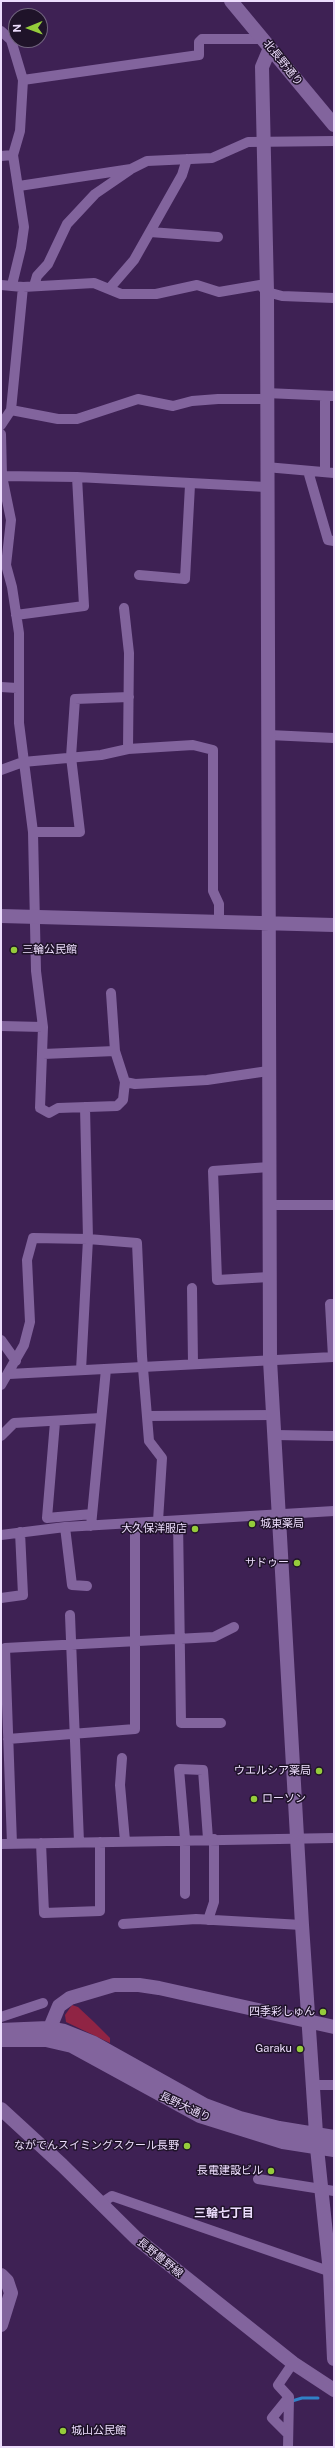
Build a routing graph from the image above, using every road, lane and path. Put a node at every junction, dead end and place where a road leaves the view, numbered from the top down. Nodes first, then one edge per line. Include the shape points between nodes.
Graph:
1 (231, 1) edge
2 (1, 31) edge
3 (267, 43) junction
4 (23, 80) junction
5 (334, 125) edge
6 (334, 141) edge
7 (265, 142) junction
8 (14, 155) junction
9 (1, 156) edge
10 (187, 159) junction
11 (131, 169) junction
12 (19, 186) junction
13 (150, 232) junction
14 (218, 236) dead end
15 (1, 285) edge
16 (12, 285) junction
17 (23, 286) junction
18 (34, 286) junction
19 (108, 289) junction
20 (267, 292) junction
21 (334, 298) edge
22 (266, 396) junction
23 (329, 396) edge
24 (11, 410) junction
25 (1, 425) edge
26 (1, 434) edge
27 (266, 466) junction
28 (308, 471) junction
29 (330, 473) edge
30 (2, 476) edge
31 (77, 477) junction
32 (190, 485) junction
33 (266, 487) junction
34 (334, 541) edge
35 (139, 575) dead end
36 (124, 608) dead end
37 (16, 615) junction
38 (1, 687) edge
39 (17, 688) junction
40 (129, 697) junction
41 (269, 735) junction
42 (334, 738) edge
43 (128, 749) junction
44 (71, 758) junction
45 (22, 762) junction
46 (1, 770) edge
47 (33, 832) junction
48 (1, 916) edge
49 (35, 917) junction
50 (219, 923) junction
51 (270, 924) junction
52 (334, 925) edge
53 (111, 992) dead end
54 (1, 1026) edge
55 (43, 1027) junction
56 (115, 1051) junction
57 (43, 1054) junction
58 (268, 1071) junction
59 (125, 1082) junction
60 (85, 1107) junction
61 (269, 1167) junction
62 (268, 1205) junction
63 (334, 1205) edge
64 (88, 1238) junction
65 (269, 1277) junction
66 (192, 1288) dead end
67 (334, 1304) edge
68 (1, 1340) edge
69 (270, 1360) junction
70 (16, 1361) junction
71 (193, 1364) junction
72 (144, 1367) junction
73 (106, 1369) junction
74 (81, 1370) junction
75 (9, 1374) junction
76 (1, 1385) edge
77 (273, 1415) junction
78 (148, 1416) junction
79 (101, 1418) junction
80 (55, 1422) junction
81 (274, 1435) junction
82 (1, 1436) edge
83 (334, 1436) edge
84 (334, 1511) edge
85 (92, 1514) junction
86 (279, 1514) junction
87 (158, 1521) junction
88 (178, 1521) junction
89 (135, 1523) junction
90 (91, 1526) junction
91 (65, 1527) junction
92 (20, 1532) junction
93 (1, 1535) edge
94 (87, 1586) dead end
95 (1, 1598) edge
96 (70, 1615) dead end
97 (234, 1627) dead end
98 (178, 1640) junction
99 (136, 1642) junction
100 (71, 1646) junction
101 (221, 1723) dead end
102 (75, 1733) junction
103 (8, 1739) junction
104 (122, 1758) dead end
105 (334, 1838) edge
106 (185, 1839) junction
107 (211, 1839) junction
108 (298, 1840) junction
109 (125, 1841) junction
110 (79, 1842) junction
111 (100, 1842) junction
112 (41, 1843) junction
113 (1, 1844) edge
114 (12, 1844) junction
115 (185, 1894) dead end
116 (208, 1920) junction
117 (124, 1924) dead end
118 (302, 1925) junction
119 (43, 2003) dead end
120 (1, 2017) edge
121 (310, 2021) junction
122 (334, 2026) edge
123 (1, 2030) edge
124 (47, 2034) junction
125 (1, 2040) edge
126 (315, 2085) junction
127 (334, 2085) edge
128 (1, 2109) edge
129 (334, 2137) edge
130 (317, 2142) junction
131 (334, 2150) edge
132 (258, 2179) dead end
133 (328, 2190) edge
134 (100, 2204) junction
135 (332, 2272) edge
136 (1, 2275) edge
137 (1, 2325) edge
138 (334, 2359) edge
139 (293, 2363) junction
140 (334, 2390) edge
141 (289, 2397) junction
142 (288, 2434) junction
143 (288, 2447) edge

1 - 3 street, 北長野通り
2 - 4 street via 11,40
3 - 4 street via 202,39 199,55
3 - 5 street, 北長野通り
3 - 7 street via 262,67
4 - 8 street via 20,131
6 - 7 street
7 - 10 street via 248,142 212,158
7 - 20 street
8 - 9 street
8 - 12 street
10 - 11 street via 147,161
10 - 13 street via 182,175
11 - 12 street
11 - 18 street via 95,194 67,224 48,264 37,276
12 - 16 street via 24,227
13 - 14 street
13 - 19 street via 134,260
15 - 16 street
16 - 17 street
17 - 18 street
17 - 24 street
18 - 19 street via 94,283
19 - 20 street via 121,294 156,294 198,285 219,292 260,285
20 - 21 street via 282,296
20 - 22 street
22 - 23 street
22 - 24 street via 192,401 173,406 138,399 77,419 58,419
22 - 27 street
23 - 29 street
24 - 25 street
26 - 30 street
27 - 28 street
27 - 33 street
28 - 29 street
28 - 34 street via 328,540
30 - 31 street
30 - 37 street via 11,520 6,565
31 - 32 street
31 - 37 street via 84,606
32 - 33 street
32 - 35 street via 185,579
33 - 41 street
36 - 40 street via 129,653
37 - 39 street via 19,633
38 - 39 street
39 - 45 street
40 - 43 street
40 - 44 street via 75,699
41 - 42 street
41 - 51 street
43 - 44 street
43 - 50 street via 193,745 213,750 213,891 219,904
44 - 45 street
44 - 47 street via 80,832
45 - 46 street
45 - 47 street
47 - 49 street
48 - 49 street
49 - 50 street
49 - 55 street via 36,971
50 - 51 street
51 - 52 street
51 - 58 street
53 - 56 street
54 - 55 street
55 - 57 street
56 - 57 street
56 - 59 street
57 - 60 street via 40,1108 49,1113 58,1108
58 - 59 street via 207,1080 135,1084
58 - 61 street
59 - 60 street via 123,1100 117,1106
60 - 64 street
61 - 62 street
61 - 65 street via 213,1171 217,1280
62 - 63 street
62 - 65 street
64 - 70 street via 32,1238 27,1260 30,1322 24,1346
64 - 72 street via 137,1243
64 - 74 street
65 - 69 street
66 - 71 street
67 - 69 street via 330,1304 333,1357
68 - 70 street
69 - 71 street
69 - 77 street
70 - 75 street
71 - 72 street
72 - 73 street
72 - 78 street
73 - 74 street
73 - 79 street
74 - 75 street
75 - 76 street
77 - 78 street
77 - 81 street
78 - 87 street via 149,1441 162,1458
79 - 80 street
79 - 85 street
80 - 82 street via 14,1423
80 - 85 street via 47,1518
81 - 83 street
81 - 86 street
84 - 86 street
85 - 90 street
86 - 88 street
86 - 108 street
87 - 88 street
87 - 89 street
88 - 98 street
89 - 90 street
89 - 99 street
90 - 91 street
91 - 92 street
91 - 94 street via 72,1585
92 - 93 street
92 - 95 street via 23,1595
96 - 100 street
97 - 98 street via 214,1637
98 - 99 street
98 - 101 street via 181,1723
99 - 100 street
99 - 102 street via 135,1729
100 - 102 street
100 - 103 street via 5,1648
102 - 103 street
102 - 110 street
103 - 114 street
104 - 109 street via 120,1785
105 - 108 street
106 - 107 street
106 - 107 street via 179,1769 203,1770
106 - 109 street
106 - 115 street
107 - 108 street
107 - 116 street via 214,1902
108 - 118 street
109 - 111 street
110 - 111 street
110 - 112 street
111 - 112 street via 100,1911 44,1913
112 - 114 street
113 - 114 street
116 - 117 street
116 - 118 street
118 - 121 street
119 - 120 street
121 - 122 street
121 - 124 street via 159,1988 114,1985 70,1998 59,2006
121 - 126 street
123 - 124 street
124 - 125 street
124 - 130 street, 長野大通り via 94,2043 205,2105
126 - 127 street
126 - 130 street
128 - 134 street, 長野豊野線
129 - 130 street, 長野大通り
130 - 131 street, 長野大通り
130 - 133 street
132 - 133 street
133 - 135 street
134 - 135 street via 112,2196
134 - 139 street, 長野豊野線 via 136,2238
135 - 138 street
136 - 137 street via 7,2281 11,2293
139 - 140 street, 長野豊野線
139 - 141 street via 278,2385
141 - 142 street
141 - 142 street via 272,2418
142 - 143 street

